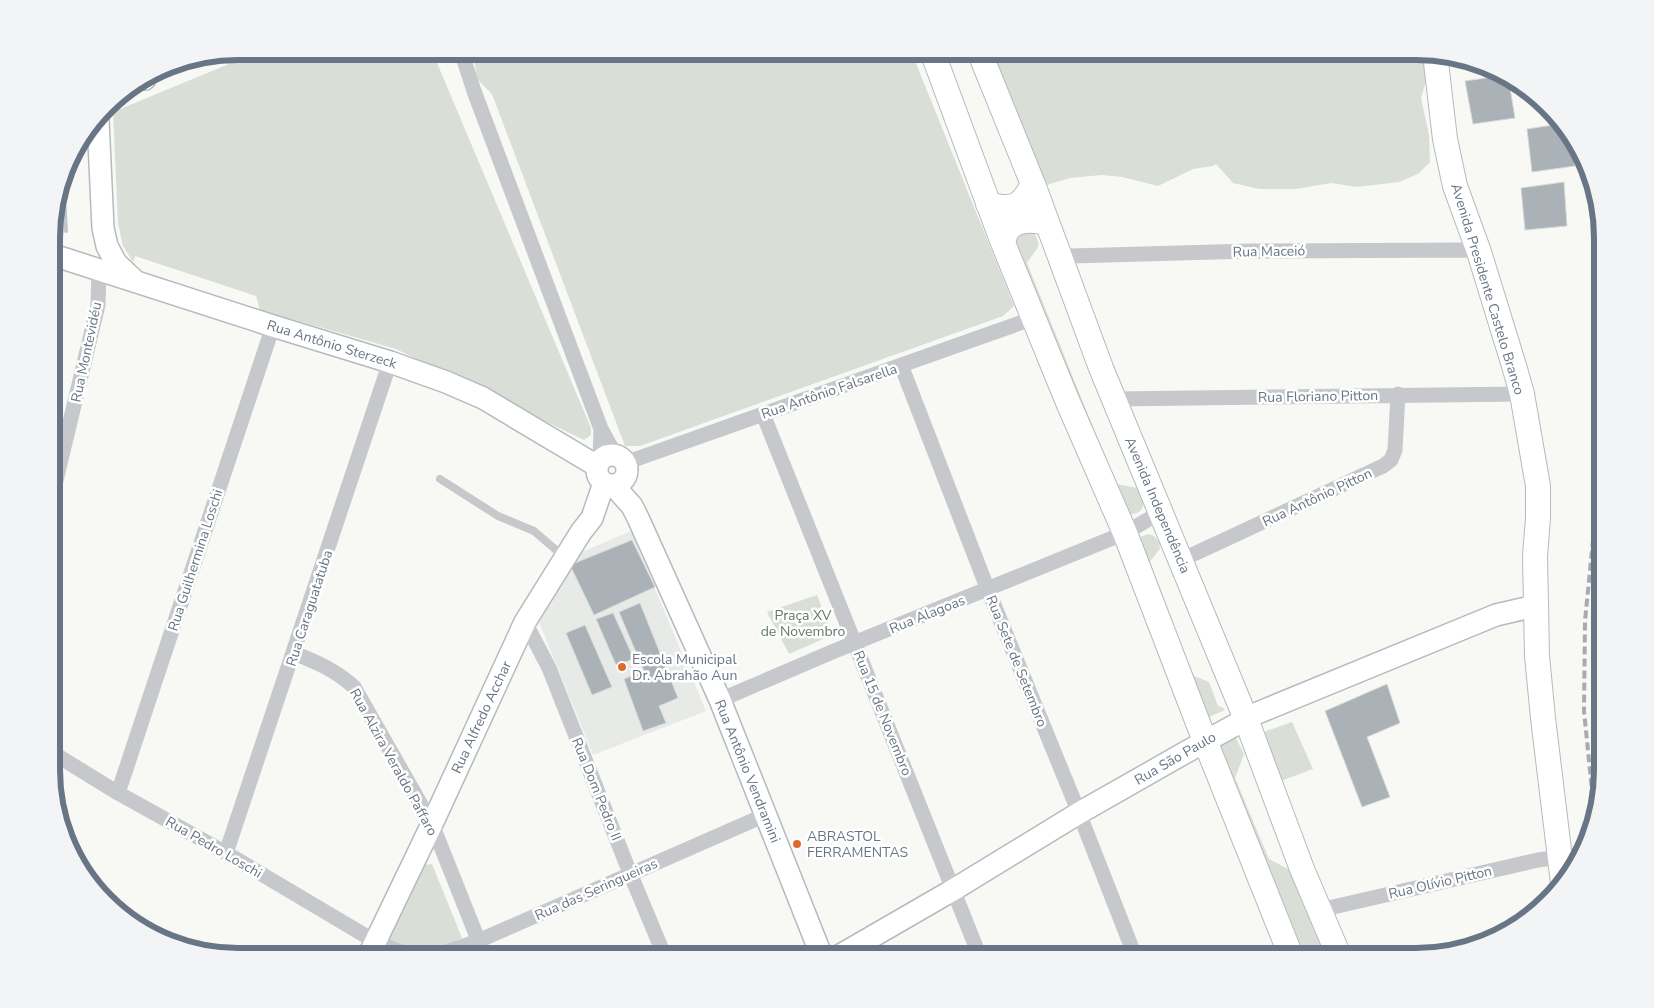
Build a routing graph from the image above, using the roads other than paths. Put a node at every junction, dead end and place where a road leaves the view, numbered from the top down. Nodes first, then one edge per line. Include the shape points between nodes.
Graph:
1 (464, 60) edge
2 (935, 60) edge
3 (983, 60) edge
4 (1436, 61) edge
5 (98, 128) edge
6 (1032, 184) junction
7 (988, 204) junction
8 (1047, 223) junction
9 (1004, 243) junction
10 (1058, 252) junction
11 (1479, 252) junction
12 (60, 257) edge
13 (99, 269) junction
14 (134, 280) junction
15 (1034, 318) junction
16 (272, 326) junction
17 (390, 362) junction
18 (901, 365) junction
19 (1398, 394) junction
20 (1522, 394) junction
21 (1114, 399) junction
22 (763, 414) junction
23 (60, 464) edge
24 (612, 470) junction
25 (440, 479) dead end
26 (1160, 512) junction
27 (1125, 533) junction
28 (565, 558) junction
29 (1181, 560) junction
30 (988, 590) junction
31 (1535, 606) junction
32 (525, 622) junction
33 (855, 644) junction
34 (294, 653) junction
35 (720, 700) junction
36 (1246, 719) junction
37 (1205, 741) junction
38 (60, 757) edge
39 (118, 793) junction
40 (1079, 813) junction
41 (765, 815) junction
42 (432, 824) junction
43 (226, 853) junction
44 (1560, 857) junction
45 (1562, 872) edge
46 (630, 873) junction
47 (953, 890) junction
48 (1320, 910) junction
49 (478, 941) junction
50 (370, 948) edge
51 (372, 948) edge
52 (458, 948) edge
53 (481, 948) edge
54 (661, 948) edge
55 (819, 948) edge
56 (851, 948) edge
57 (977, 948) edge
58 (1132, 948) edge
59 (1288, 948) edge
60 (1336, 948) edge

1 - 24 street via 601,429
2 - 7 main road
3 - 6 main road, Avenida Independência
4 - 11 main road, Avenida Presidente Castelo Branco via 1445,139 1455,186
5 - 14 street via 102,228 116,262
6 - 7 main road via 1026,197 1015,207
6 - 8 main road, Avenida Independência
7 - 9 main road
8 - 9 main road via 1037,220 1017,223 1007,231
8 - 10 main road, Avenida Independência
9 - 15 main road
10 - 11 street, Rua Maceió via 1071,256 1250,251
10 - 21 main road, Avenida Independência
11 - 20 main road, Avenida Presidente Castelo Branco
12 - 13 street, Rua Antônio Sterzeck
13 - 14 street, Rua Antônio Sterzeck
13 - 23 street, Rua Montevidéu via 98,305
14 - 16 street, Rua Antônio Sterzeck
15 - 18 street, Rua Antônio Falsarella
15 - 27 main road
16 - 17 street, Rua Antônio Sterzeck
16 - 39 street, Rua Guilhermina Loschi
17 - 24 street, Rua Antônio Sterzeck via 482,398
17 - 34 street, Rua Caraguatatuba
18 - 22 street, Rua Antônio Falsarella
18 - 30 street, Rua Sete de Setembro
19 - 20 street, Rua Floriano Pitton
19 - 21 street, Rua Floriano Pitton
19 - 29 street, Rua Antônio Pitton via 1395,450 1391,460
20 - 31 main road, Avenida Presidente Castelo Branco via 1538,486
21 - 26 main road, Avenida Independência
22 - 24 street, Rua Antônio Falsarella
22 - 33 street, Rua 15 de Novembro
24 - 28 street, Rua Alfredo Acchar via 592,518
24 - 35 street, Rua Antônio Vendramini via 632,506
25 - 28 lane via 498,516 534,530
26 - 27 street, Rua Alagoas
26 - 29 main road, Avenida Independência
27 - 30 street, Rua Alagoas
27 - 37 main road
28 - 32 street, Rua Alfredo Acchar
29 - 36 main road, Avenida Independência
30 - 33 street, Rua Alagoas
30 - 40 street, Rua Sete de Setembro
31 - 36 street, Rua São Paulo via 1496,615
31 - 44 main road, Avenida Presidente Castelo Branco via 1542,718
32 - 42 street, Rua Alfredo Acchar
32 - 46 street, Rua Dom Pedro II via 549,668
33 - 35 street, Rua Alagoas
33 - 47 street, Rua 15 de Novembro
34 - 42 street, Rua Alzira Veraldo Paffaro via 325,666 354,687
34 - 43 street, Rua Caraguatatuba
35 - 41 street, Rua Antônio Vendramini
36 - 37 street, Rua São Paulo
36 - 48 main road, Avenida Independência
37 - 40 street, Rua São Paulo
37 - 59 main road
38 - 39 street, Rua Pedro Loschi
39 - 43 street, Rua Pedro Loschi
40 - 47 street, Rua São Paulo
40 - 58 street, Rua Sete de Setembro
41 - 46 street, Rua das Seringueiras
41 - 55 street, Rua Antônio Vendramini
42 - 49 street, Rua Alzira Veraldo Paffaro
42 - 51 street, Rua Alfredo Acchar
43 - 50 street, Rua Pedro Loschi
44 - 45 main road, Avenida Presidente Castelo Branco
44 - 48 street, Rua Olívio Pitton
46 - 49 street, Rua das Seringueiras
46 - 54 street, Rua Dom Pedro II
47 - 56 street, Rua São Paulo
47 - 57 street, Rua 15 de Novembro
48 - 60 main road, Avenida Independência
49 - 52 street, Rua das Seringueiras
49 - 53 street, Rua Alzira Veraldo Paffaro

